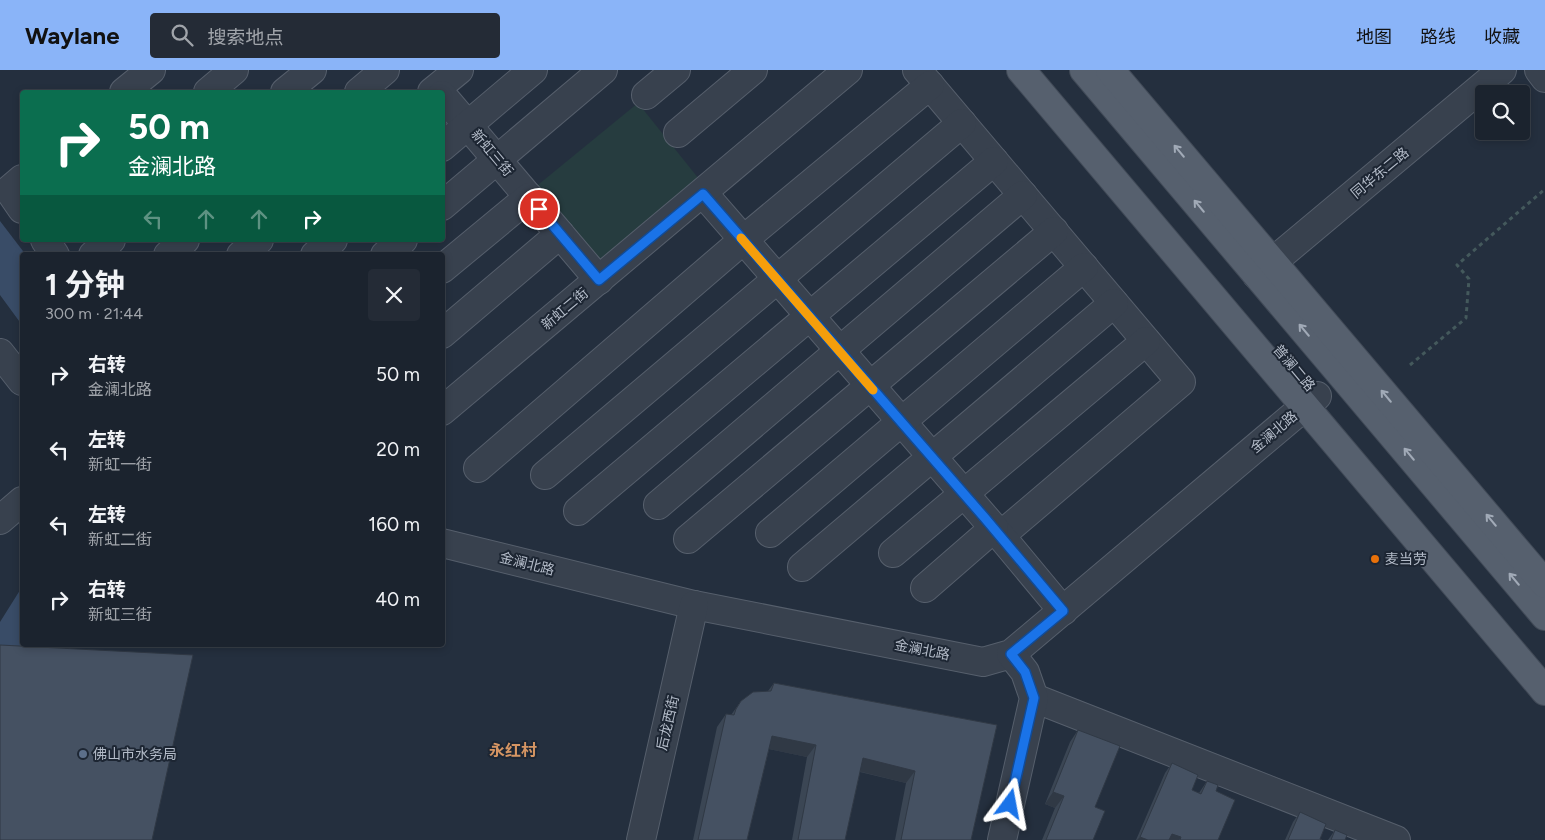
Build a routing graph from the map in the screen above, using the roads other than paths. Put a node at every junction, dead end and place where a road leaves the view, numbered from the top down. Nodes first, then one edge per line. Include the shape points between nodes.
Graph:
1 (151, 70) edge
2 (234, 70) edge
3 (312, 70) edge
4 (386, 70) edge
5 (459, 70) edge
6 (533, 70) edge
7 (603, 70) edge
8 (676, 70) edge
9 (753, 70) edge
10 (848, 70) edge
11 (1021, 70) edge
12 (1044, 70) edge
13 (1084, 70) edge
14 (1110, 70) edge
15 (1502, 70) edge
16 (1539, 70) edge
17 (924, 78) edge
18 (1545, 78) edge
19 (435, 88) edge
20 (126, 90) edge
21 (210, 90) edge
22 (287, 90) edge
23 (361, 90) edge
24 (646, 95) dead end
25 (445, 99) edge
26 (962, 122) junction
27 (468, 125) junction
28 (678, 133) dead end
29 (445, 144) edge
30 (497, 160) junction
31 (994, 161) junction
32 (20, 181) edge
33 (703, 194) junction
34 (1023, 195) junction
35 (529, 197) junction
36 (445, 203) edge
37 (20, 206) edge
38 (1054, 231) junction
39 (560, 234) junction
40 (743, 240) junction
41 (109, 242) edge
42 (183, 242) edge
43 (256, 242) edge
44 (331, 242) edge
45 (400, 242) edge
46 (97, 252) edge
47 (171, 252) edge
48 (244, 252) edge
49 (319, 252) edge
50 (388, 252) edge
51 (445, 267) edge
52 (1084, 267) junction
53 (1265, 268) junction
54 (777, 278) junction
55 (599, 280) junction
56 (1114, 303) junction
57 (810, 316) junction
58 (445, 331) edge
59 (1146, 341) junction
60 (839, 350) junction
61 (0, 353) edge
62 (20, 378) edge
63 (870, 386) junction
64 (1311, 401) junction
65 (445, 408) edge
66 (901, 422) junction
67 (932, 457) junction
68 (478, 468) dead end
69 (545, 475) dead end
70 (964, 494) junction
71 (20, 503) edge
72 (658, 504) dead end
73 (578, 511) dead end
74 (0, 520) edge
75 (997, 532) junction
76 (770, 533) dead end
77 (688, 539) dead end
78 (445, 543) edge
79 (893, 553) dead end
80 (802, 567) dead end
81 (1545, 584) edge
82 (925, 588) dead end
83 (694, 605) junction
84 (1063, 611) junction
85 (1545, 616) edge
86 (1011, 654) junction
87 (1545, 666) edge
88 (1545, 691) edge
89 (1034, 698) junction
90 (641, 840) edge
91 (1002, 840) edge
92 (1396, 840) edge

1 - 20 street
2 - 21 street
3 - 22 street
4 - 23 street
5 - 19 street
6 - 27 street
7 - 30 street
8 - 24 street
9 - 28 street
10 - 33 street, 新虹二街
11 - 64 main road
12 - 64 main road, 普澜二路
53 -> 13 main road
53 -> 14 main road
15 - 53 street, 同华东二路
16 - 18 street
17 - 26 street
17 - 40 street
25 - 27 street, 新虹三街
26 - 31 street
26 - 54 street
27 - 29 street
27 - 30 street, 新虹三街
30 - 35 street, 新虹三街
30 - 36 street
31 - 34 street
31 - 57 street
32 - 37 street via 9,190
33 - 40 street
33 - 55 street, 新虹二街
34 - 38 street
34 - 60 street
35 - 39 street, 新虹三街
35 - 51 street
38 - 52 street
38 - 63 street
39 - 55 street, 新虹三街
39 - 58 street
40 - 54 street
40 - 68 street
41 - 46 street
42 - 47 street
43 - 48 street
44 - 49 street
45 - 50 street
52 - 56 street
52 - 66 street
81 -> 53 main road
85 -> 53 main road
54 - 57 street
54 - 69 street
55 - 65 street, 新虹二街
56 - 59 street
56 - 67 street
57 - 60 street
57 - 73 street
59 - 70 street
59 - 75 street via 1181,382
60 - 63 street
60 - 72 street
61 - 62 street
63 - 66 street
63 - 77 street
64 - 84 street, 金澜北路
64 - 87 main road, 普澜二路
64 - 88 main road
66 - 67 street
66 - 76 street
67 - 70 street
67 - 80 street
70 - 75 street
70 - 79 street
71 - 74 street
75 - 82 street
75 - 84 street
78 - 83 street, 金澜北路
83 - 86 street, 金澜北路 via 984,662
83 - 90 street, 后龙西街
84 - 86 street, 金澜北路
86 - 89 street via 1025,672
89 - 91 street
89 - 92 street

